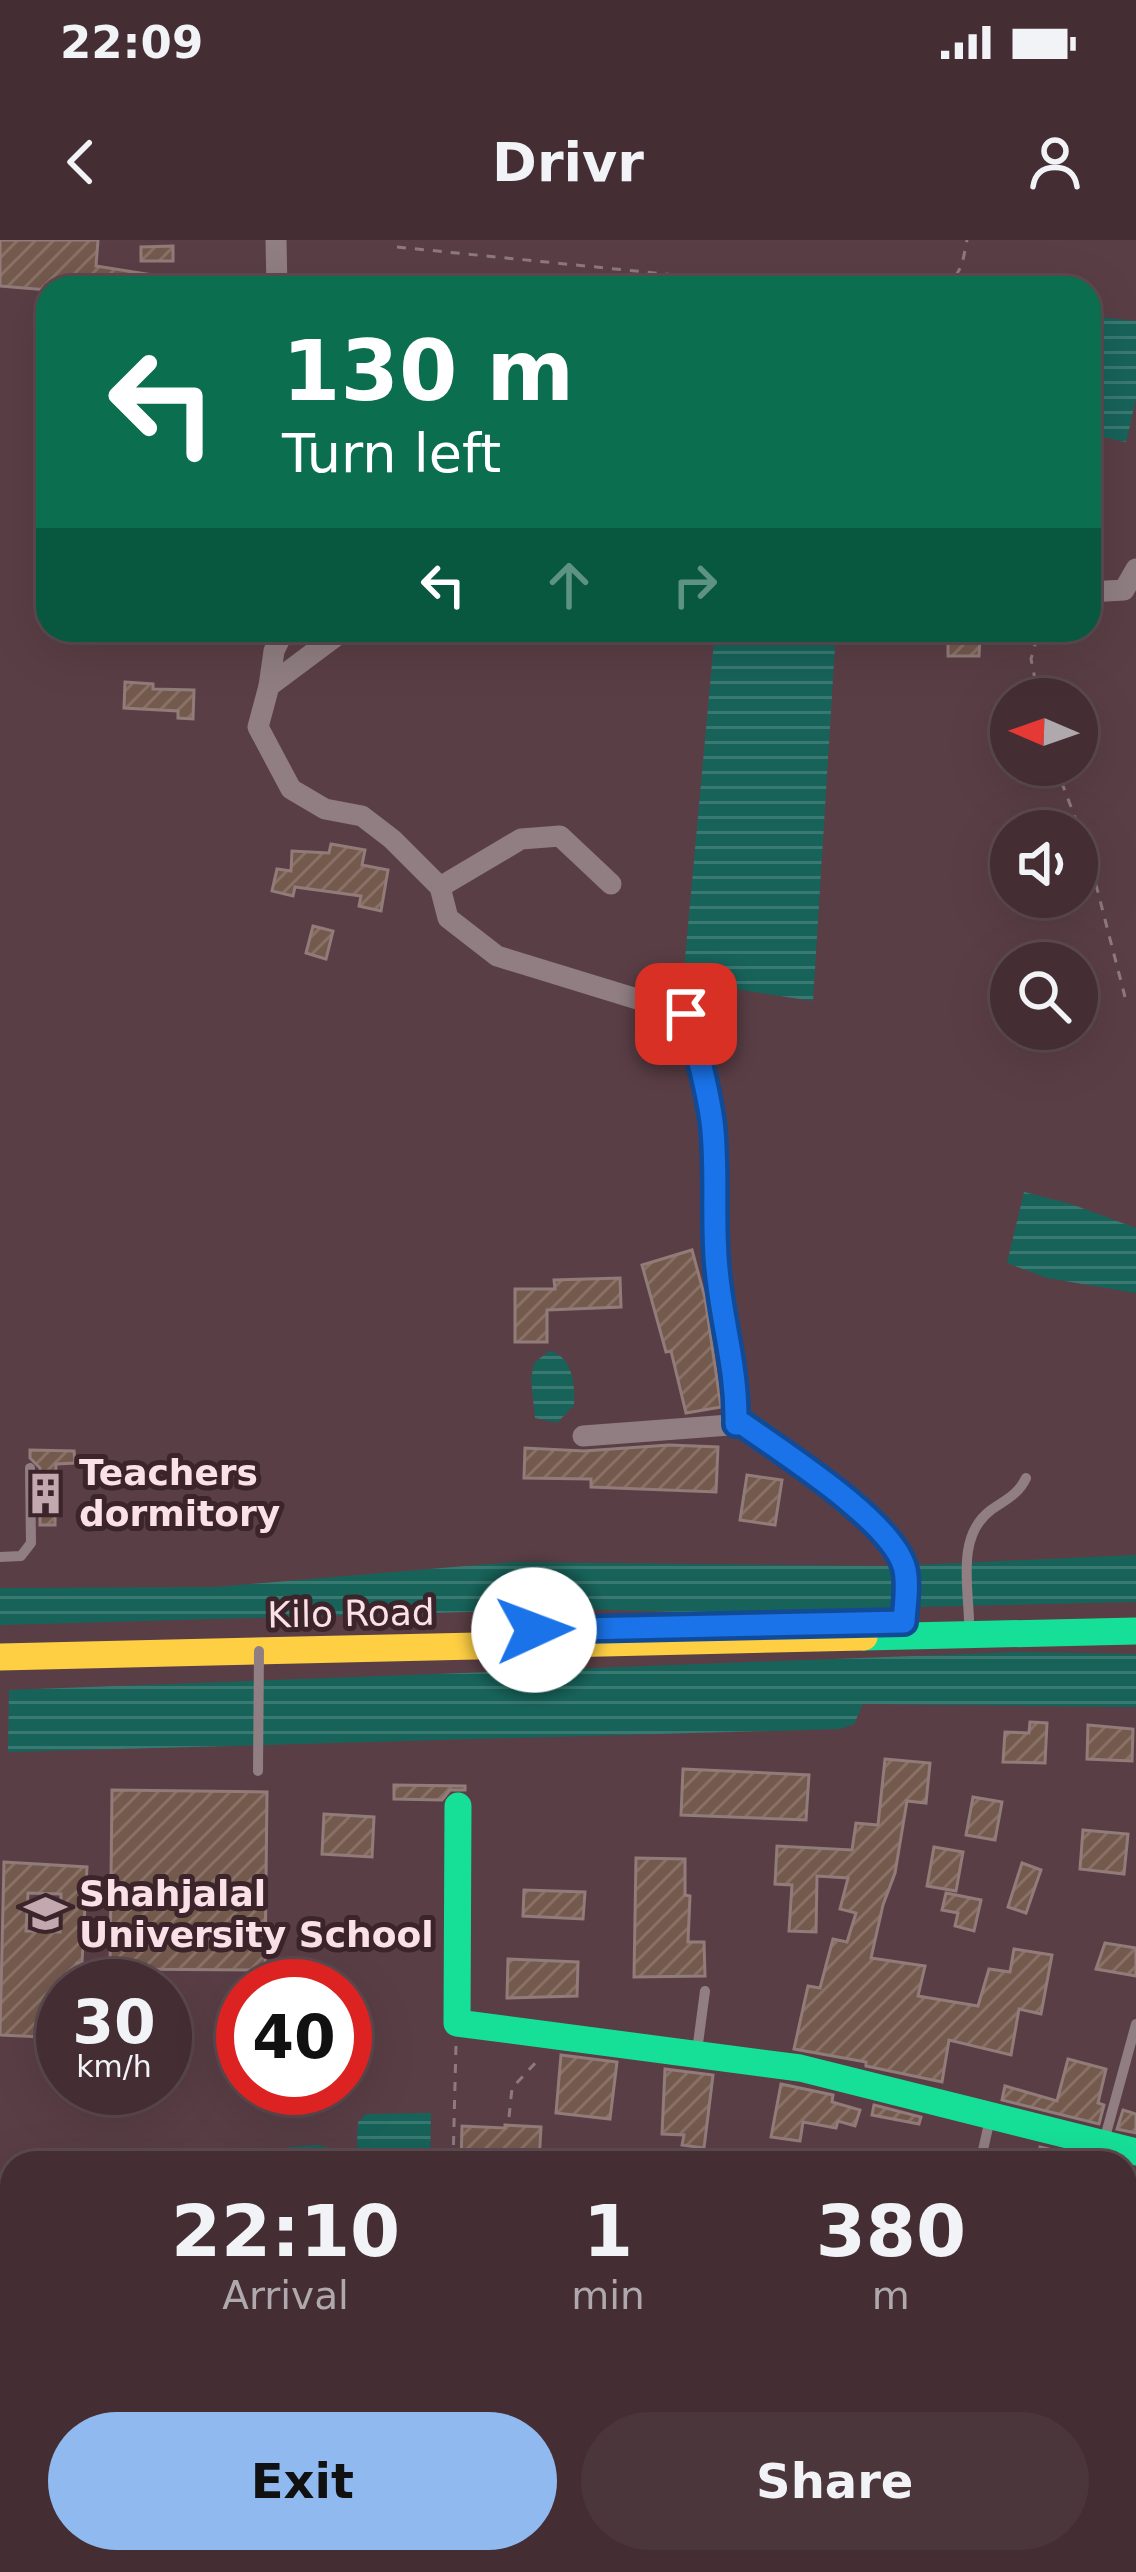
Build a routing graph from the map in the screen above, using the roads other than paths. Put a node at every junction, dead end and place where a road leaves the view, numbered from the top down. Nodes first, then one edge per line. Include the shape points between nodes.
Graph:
1 (276, 240) edge
2 (277, 276) edge
3 (1136, 569) edge
4 (1101, 591) edge
5 (278, 642) edge
6 (328, 642) edge
7 (269, 686) junction
8 (611, 884) dead end
9 (440, 886) junction
10 (736, 1424) junction
11 (583, 1436) dead end
12 (30, 1468) dead end
13 (1026, 1478) dead end
14 (0, 1557) edge
15 (1136, 1617) edge
16 (969, 1621) junction
17 (903, 1629) junction
18 (1136, 1631) edge
19 (0, 1641) edge
20 (259, 1651) junction
21 (0, 1657) edge
22 (258, 1772) dead end
23 (458, 1806) dead end
24 (705, 1991) dead end
25 (1136, 2024) edge
26 (697, 2054) junction
27 (991, 2116) junction
28 (1103, 2144) junction
29 (983, 2151) edge
30 (1132, 2151) edge

1 - 2 street
3 - 4 street via 1124,590
5 - 7 street
6 - 7 street
7 - 9 street via 258,727 291,789 325,809 362,816
8 - 9 street via 560,836 520,839
9 - 10 street via 448,918 497,956 686,1014 712,1124 714,1242
10 - 11 street
10 - 17 street via 884,1536 905,1570
12 - 14 lane via 31,1544 21,1556
13 - 16 lane via 974,1528
15 - 16 street, Kilo Road
16 - 17 street, Kilo Road
17 - 18 street, Kilo Road
17 - 19 street, Kilo Road
17 - 20 street, Kilo Road
20 - 21 street, Kilo Road
20 - 22 lane, bridge
23 - 26 street via 457,2023
24 - 26 lane
25 - 28 lane
26 - 27 street via 800,2068
27 - 28 street
27 - 29 lane
28 - 30 street

